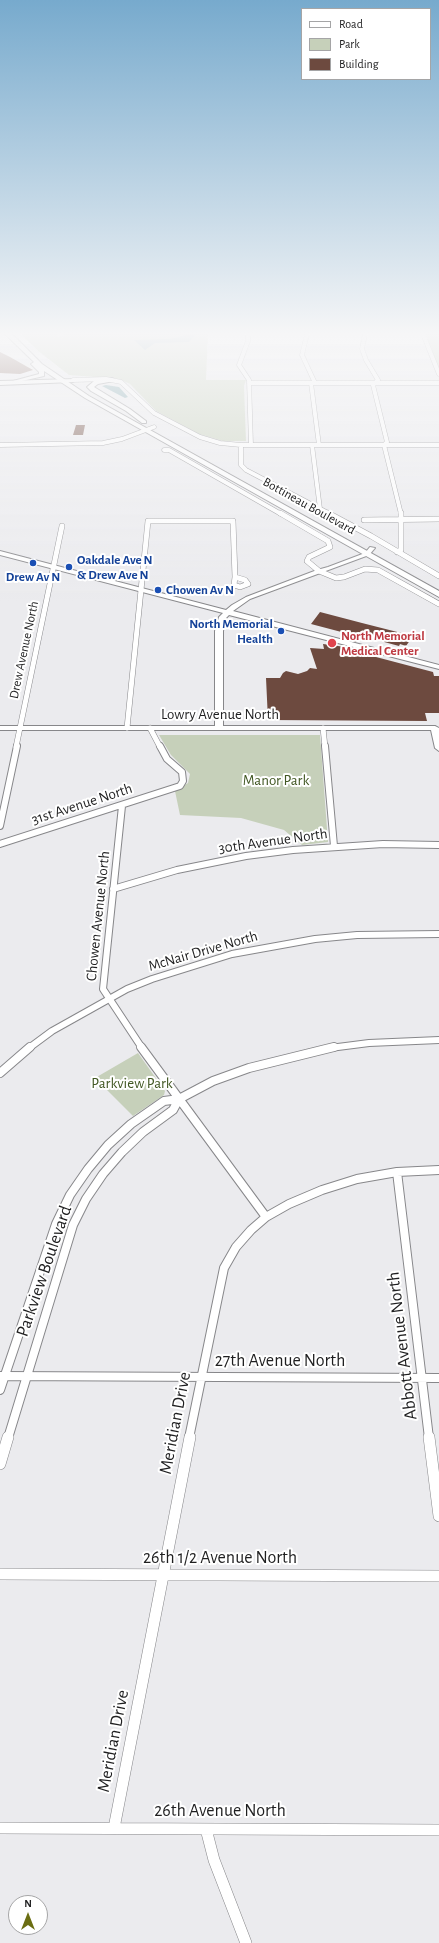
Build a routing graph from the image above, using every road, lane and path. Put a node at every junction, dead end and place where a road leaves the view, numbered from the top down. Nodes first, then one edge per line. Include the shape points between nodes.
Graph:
1 (137, 425) edge
2 (149, 425) edge
3 (176, 425) edge
4 (250, 425) edge
5 (317, 425) edge
6 (382, 425) edge
7 (154, 427) junction
8 (146, 430) junction
9 (0, 445) edge
10 (241, 445) junction
11 (251, 445) junction
12 (312, 445) junction
13 (319, 445) junction
14 (384, 445) junction
15 (439, 445) edge
16 (164, 450) dead end
17 (320, 509) junction
18 (402, 519) junction
19 (364, 520) dead end
20 (439, 520) edge
21 (62, 526) dead end
22 (366, 550) junction
23 (397, 552) junction
24 (0, 553) edge
25 (53, 567) junction
26 (319, 571) junction
27 (439, 576) edge
28 (235, 577) dead end
29 (439, 585) edge
30 (141, 590) junction
31 (439, 594) edge
32 (439, 604) edge
33 (227, 612) junction
34 (439, 667) edge
35 (0, 728) edge
36 (20, 728) junction
37 (127, 728) junction
38 (150, 728) junction
39 (219, 728) junction
40 (323, 728) junction
41 (437, 728) edge
42 (439, 748) edge
43 (122, 806) junction
44 (0, 826) edge
45 (0, 844) edge
46 (439, 845) edge
47 (334, 846) junction
48 (113, 889) junction
49 (439, 934) edge
50 (108, 998) junction
51 (439, 1040) edge
52 (0, 1073) edge
53 (180, 1099) junction
54 (439, 1170) edge
55 (397, 1172) junction
56 (266, 1217) junction
57 (2, 1376) edge
58 (26, 1376) junction
59 (202, 1377) junction
60 (422, 1378) junction
61 (439, 1378) edge
62 (0, 1390) edge
63 (0, 1464) edge
64 (439, 1516) edge
65 (0, 1574) edge
66 (164, 1575) junction
67 (439, 1576) edge
68 (0, 1828) edge
69 (114, 1828) junction
70 (206, 1829) junction
71 (439, 1830) edge
72 (246, 1943) edge

1 - 8 main road, Bottineau Boulevard
2 - 7 main road, Bottineau Boulevard
3 - 10 street via 209,440
4 - 11 street
5 - 13 street
6 - 14 street via 387,442
7 - 8 street
7 - 22 main road, Bottineau Boulevard
8 - 9 street via 99,444
8 - 22 main road, Bottineau Boulevard
10 - 11 street
10 - 17 street via 241,465 246,470
11 - 12 street
12 - 13 street
12 - 17 street
13 - 14 street
14 - 15 street
14 - 18 street
16 - 26 street via 169,450 328,541 330,547 309,557 307,561
17 - 23 street
18 - 19 street
18 - 20 street
18 - 23 street via 401,550
21 - 25 street, Drew Avenue North
22 - 26 street via 330,569
22 - 29 main road, Bottineau Boulevard
22 - 31 main road, Bottineau Boulevard
23 - 27 street
24 - 25 street
25 - 30 street
25 - 36 street, Drew Avenue North
26 - 32 street via 336,578 365,569 378,570
26 - 33 street via 253,595
28 - 30 street via 233,521 148,521
30 - 33 street
30 - 37 street
33 - 34 street
33 - 39 street via 219,631
35 - 36 street, Lowry Avenue North
36 - 37 street, Lowry Avenue North
36 - 44 street, Drew Avenue North
37 - 38 street, Lowry Avenue North
38 - 39 street, Lowry Avenue North
38 - 43 street, 31st Avenue North via 167,759 182,772 183,781 180,786
39 - 40 street, Lowry Avenue North
40 - 41 street, Lowry Avenue North
40 - 47 street
41 - 42 street
43 - 45 street, 31st Avenue North
43 - 48 street, Chowen Avenue North
46 - 47 street, 30th Avenue North
47 - 48 street, 30th Avenue North via 208,863
48 - 50 street, Chowen Avenue North via 103,989
49 - 50 street, McNair Drive North via 357,935 274,945 152,978
50 - 52 street, McNair Drive North via 52,1031
50 - 53 street, Chowen Avenue North
51 - 53 street, Parkview Boulevard via 326,1048 249,1068 213,1081
53 - 56 street, Chowen Avenue North
53 - 57 street, Parkview Boulevard via 164,1101 131,1124 108,1145 70,1195 46,1248
53 - 58 street, Parkview Boulevard via 173,1110 143,1132 122,1152 86,1199 73,1225
54 - 55 street, Meridian Drive
55 - 56 street, Meridian Drive via 357,1179 322,1190 279,1208
55 - 60 street, Abbott Avenue North
56 - 59 street, Meridian Drive via 236,1247 224,1268
57 - 58 street, 27th Avenue North
57 - 62 street, Parkview Boulevard
58 - 59 street, 27th Avenue North
58 - 63 street, Parkview Boulevard
59 - 60 street, 27th Avenue North
59 - 66 street, Meridian Drive
60 - 61 street, 27th Avenue North
60 - 64 street, Abbott Avenue North
65 - 66 street, 26th 1/2 Avenue North
66 - 67 street, 26th 1/2 Avenue North
66 - 69 street, Meridian Drive
68 - 69 street, 26th Avenue North
69 - 70 street, 26th Avenue North
70 - 71 street, 26th Avenue North
70 - 72 street via 214,1860

